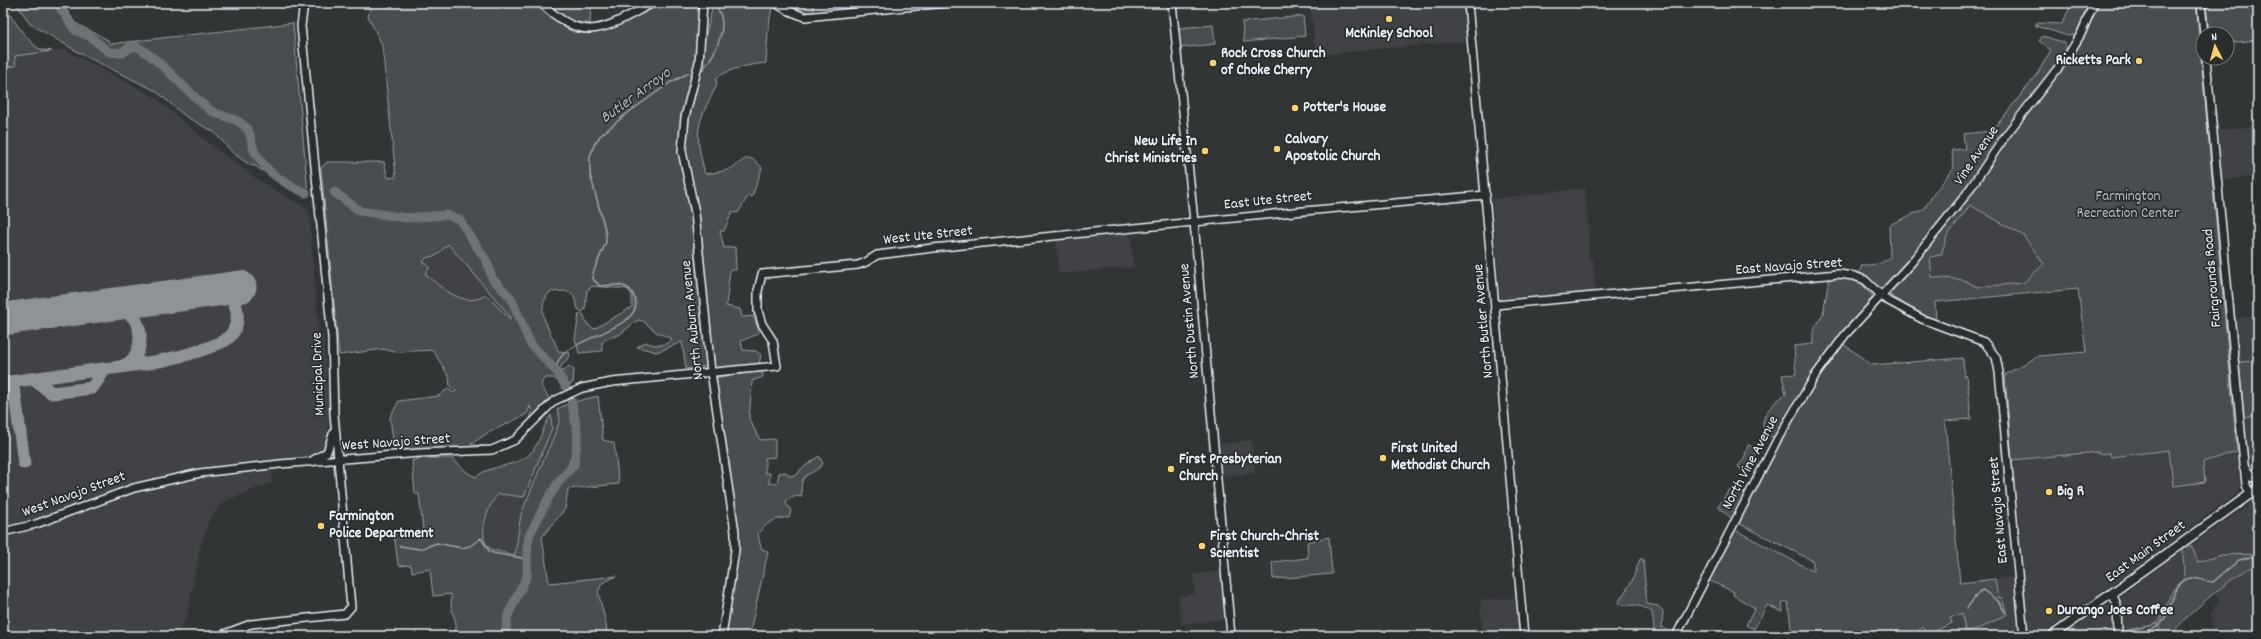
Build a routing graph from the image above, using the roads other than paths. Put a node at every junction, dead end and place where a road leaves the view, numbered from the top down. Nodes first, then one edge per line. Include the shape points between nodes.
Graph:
1 (304, 3) edge
2 (541, 3) edge
3 (652, 3) edge
4 (703, 3) edge
5 (775, 3) edge
6 (946, 3) edge
7 (1172, 3) edge
8 (1468, 3) edge
9 (2094, 3) edge
10 (2201, 3) edge
11 (2203, 26) edge
12 (2207, 66) edge
13 (1486, 195) junction
14 (1194, 222) junction
15 (1052, 237) joint
16 (1881, 296) junction
17 (1496, 305) junction
18 (1866, 312) joint
19 (777, 366) joint
20 (711, 372) junction
21 (334, 428) junction
22 (338, 460) junction
23 (310, 462) junction
24 (2244, 468) junction
25 (2258, 478) edge
26 (2255, 490) edge
27 (3, 532) edge
28 (2112, 593) junction
29 (219, 636) edge
30 (722, 636) edge
31 (1231, 636) edge
32 (1524, 636) edge
33 (1676, 636) edge
34 (2024, 636) edge
35 (2052, 636) edge
36 (2118, 636) edge

1 - 21 street, Municipal Drive via 301,26 334,359
2 - 3 street via 561,21 589,29 607,26
4 - 20 street, North Auburn Avenue via 700,62 685,117 682,142 695,213
5 - 6 street via 805,17
7 - 14 street, North Dustin Avenue
8 - 13 street, North Butler Avenue
9 - 16 street, Vine Avenue via 2069,54 1999,145 1965,196 1925,247
10 - 11 street
12 - 24 street, Fairgrounds Road
13 - 14 street, East Ute Street
13 - 17 street, North Butler Avenue
14 - 15 street, East Ute Street
14 - 31 street, North Dustin Avenue
15 - 19 street, West Ute Street via 877,255 858,265 762,274 758,291 758,311 762,324 773,341
16 - 17 street, East Navajo Street via 1865,280 1838,274
16 - 18 street, Vine Avenue
16 - 34 street, East Navajo Street via 1933,324 1980,340 1996,357
17 - 32 street, North Butler Avenue
18 - 33 street, North Vine Avenue via 1845,335 1798,402
19 - 20 street, West Navajo Street
20 - 22 street, West Navajo Street via 605,383 576,390 549,405 515,440 492,450
20 - 30 street, North Auburn Avenue via 735,532 735,550
21 - 22 street, Municipal Drive
21 - 23 street via 327,452
22 - 23 street, West Navajo Street
22 - 29 street, Municipal Drive via 351,595 350,610 340,614 251,624
23 - 27 street, West Navajo Street via 217,470 165,480 112,495 36,524
24 - 25 main road via 2252,477
24 - 26 street, Fairgrounds Road via 2247,488
26 - 28 main road, East Main Street
28 - 35 main road, East Main Street
28 - 36 street via 2117,605

